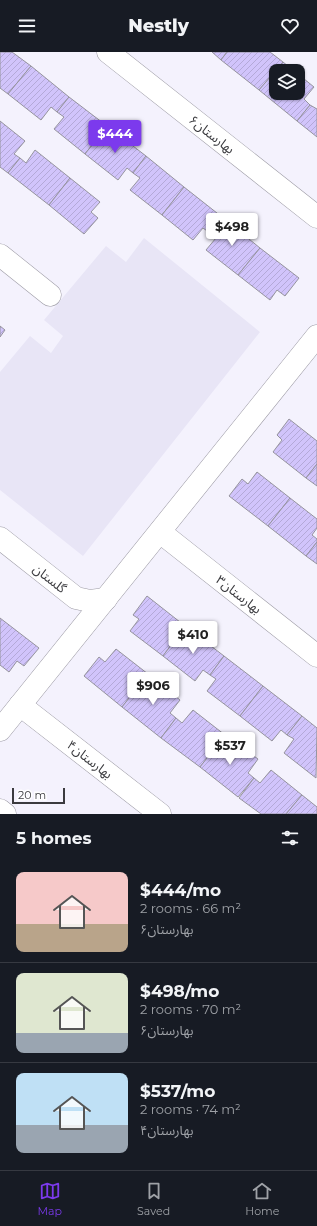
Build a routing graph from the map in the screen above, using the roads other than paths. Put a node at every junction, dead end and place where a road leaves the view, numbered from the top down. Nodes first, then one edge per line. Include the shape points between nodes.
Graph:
1 (108, 52) edge
2 (317, 217) edge
3 (0, 255) edge
4 (50, 294) dead end
5 (317, 336) edge
6 (310, 358) edge
7 (160, 532) junction
8 (0, 538) edge
9 (106, 600) junction
10 (317, 656) edge
11 (20, 705) junction
12 (0, 730) edge
13 (0, 810) edge
14 (5, 814) edge
15 (160, 814) edge

1 - 2 street, بهارستان۶
3 - 4 street
5 - 6 street
6 - 7 street
7 - 9 street
7 - 10 street, بهارستان۳
8 - 9 street, گلستان via 76,598 90,602
9 - 11 street
11 - 12 street
11 - 15 street, بهارستان۴
13 - 14 street

